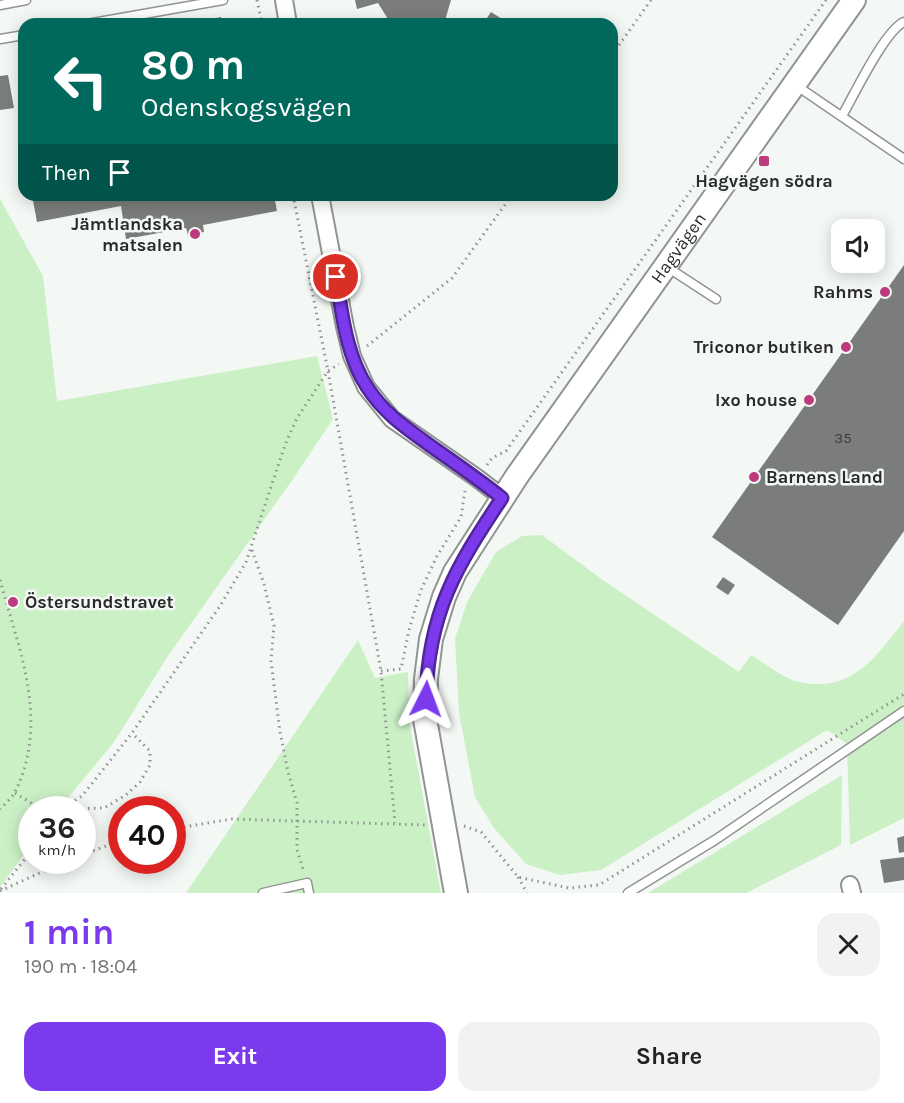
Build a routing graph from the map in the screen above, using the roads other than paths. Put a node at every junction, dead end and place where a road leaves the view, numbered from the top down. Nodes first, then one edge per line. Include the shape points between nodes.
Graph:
1 (26, 0) edge
2 (223, 0) edge
3 (284, 0) edge
4 (854, 0) edge
5 (0, 5) edge
6 (121, 18) edge
7 (287, 18) edge
8 (904, 22) edge
9 (18, 36) edge
10 (0, 39) edge
11 (794, 84) junction
12 (842, 117) junction
13 (904, 159) edge
14 (321, 201) edge
15 (666, 267) junction
16 (717, 299) dead end
17 (502, 498) junction
18 (904, 711) edge
19 (263, 893) edge
20 (309, 893) edge
21 (456, 893) edge
22 (628, 893) edge

1 - 5 lane
2 - 6 lane
3 - 7 street
4 - 11 street, Hagvägen
8 - 12 lane via 882,45
9 - 10 lane
11 - 12 lane
11 - 15 street, Hagvägen
12 - 13 lane
14 - 17 street via 345,327 366,387 392,419
15 - 16 lane
15 - 17 street, Hagvägen
17 - 21 street, Hagvägen via 455,572 444,597 431,639 426,679 425,719
18 - 22 lane via 715,840
19 - 20 lane via 307,883

